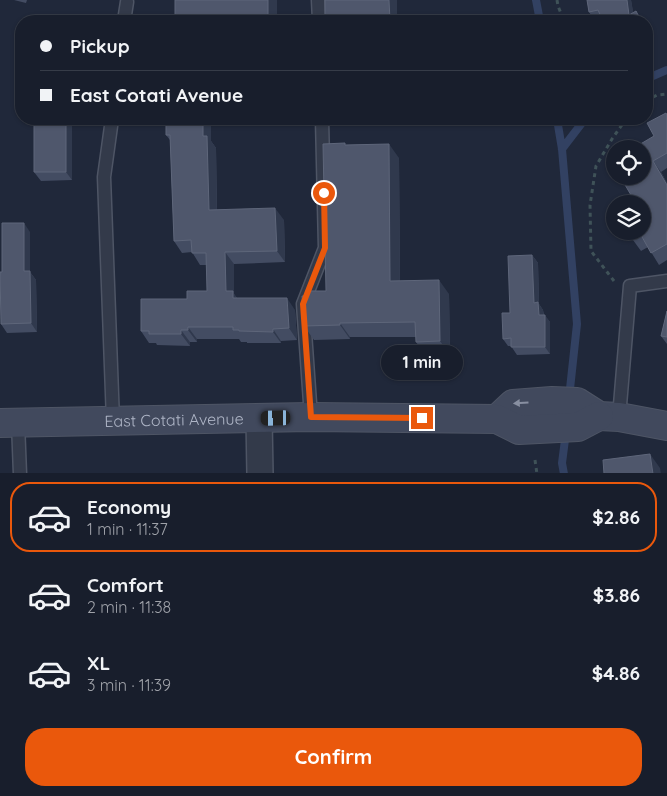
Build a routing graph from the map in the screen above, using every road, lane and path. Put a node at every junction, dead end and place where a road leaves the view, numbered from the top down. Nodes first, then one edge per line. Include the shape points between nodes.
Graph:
1 (318, 0) edge
2 (557, 0) edge
3 (127, 2) dead end
4 (125, 15) edge
5 (319, 15) edge
6 (562, 15) edge
7 (667, 94) edge
8 (653, 97) edge
9 (111, 125) edge
10 (322, 125) edge
11 (622, 125) edge
12 (667, 281) edge
13 (630, 286) junction
14 (609, 416) junction
15 (311, 417) junction
16 (259, 418) junction
17 (497, 419) junction
18 (113, 421) junction
19 (9, 423) edge
20 (667, 426) edge
21 (535, 460) dead end
22 (20, 473) edge
23 (260, 473) edge
24 (537, 473) edge

1 - 5 lane
2 - 6 path
3 - 4 lane
7 - 8 path
9 - 18 lane via 104,177
10 - 15 lane via 325,248 303,304
11 - 13 path via 596,166 590,205 591,251 617,285
12 - 13 lane
13 - 14 lane
14 - 17 main road, East Cotati Avenue via 578,427 519,430
14 -> 17 main road via 578,402 552,401 512,404
14 - 20 main road
15 - 16 main road, East Cotati Avenue
15 - 17 main road, East Cotati Avenue
16 - 18 main road, East Cotati Avenue
16 - 23 street
18 - 19 main road, East Cotati Avenue
19 - 22 lane
21 - 24 path

